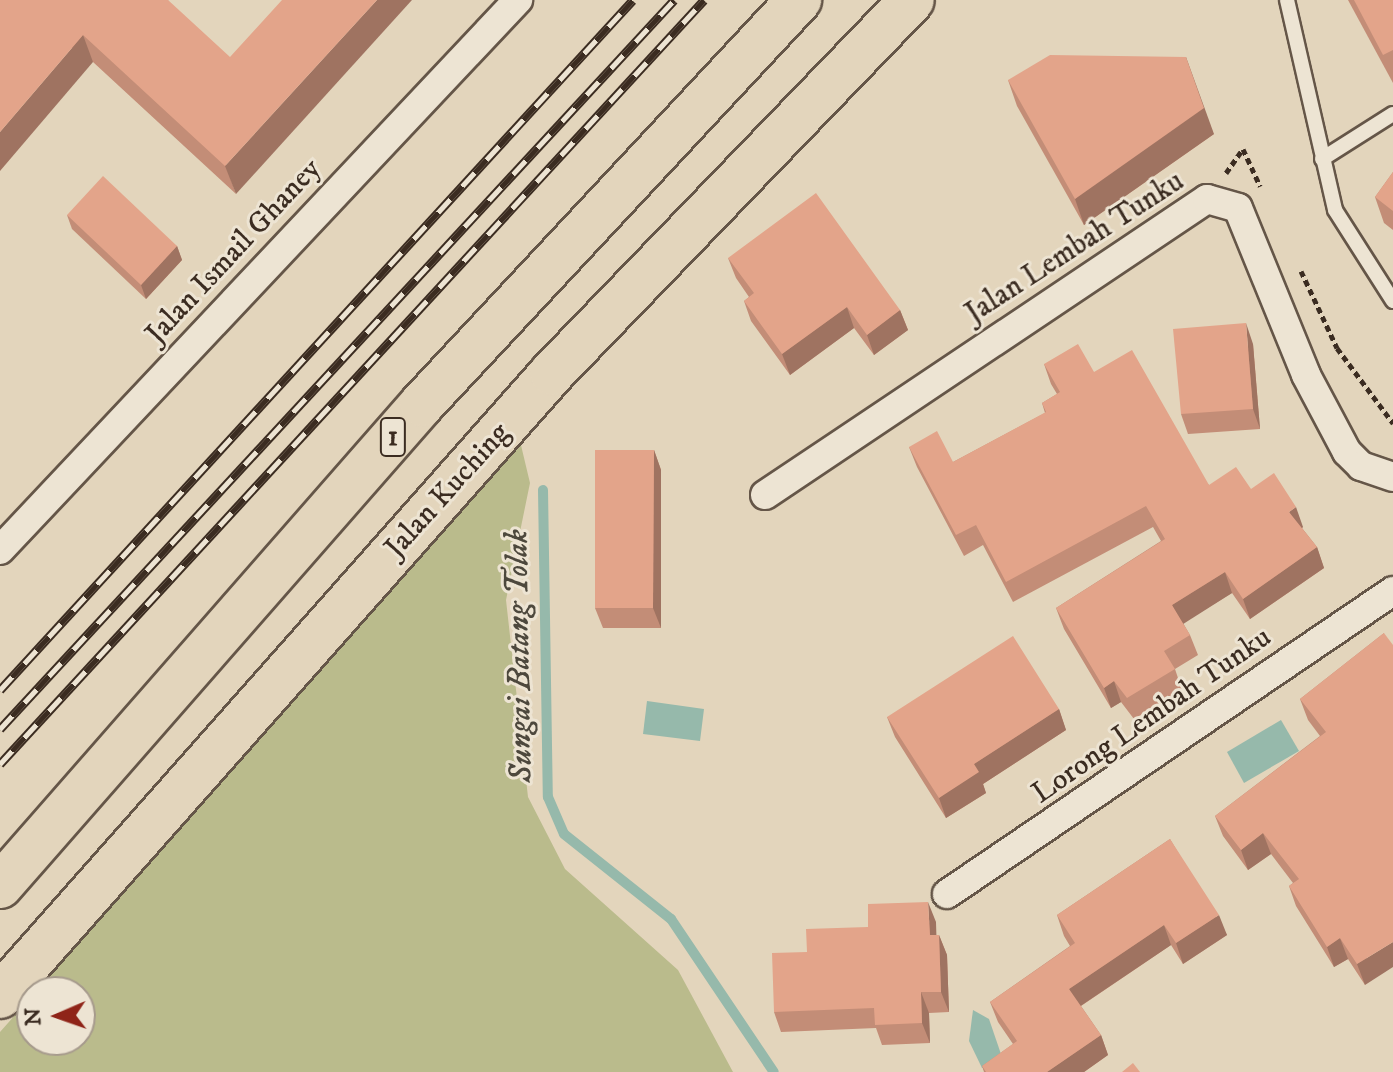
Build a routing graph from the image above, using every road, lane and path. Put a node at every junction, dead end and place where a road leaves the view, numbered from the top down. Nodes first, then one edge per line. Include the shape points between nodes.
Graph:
1 (518, 0) edge
2 (799, 0) edge
3 (912, 0) edge
4 (931, 0) edge
5 (1287, 0) edge
6 (822, 88) junction
7 (1393, 114) edge
8 (1322, 159) junction
9 (1393, 301) edge
10 (1393, 477) edge
11 (765, 495) dead end
12 (0, 550) edge
13 (1393, 591) edge
14 (0, 886) edge
15 (947, 894) dead end
16 (0, 996) edge

1 - 12 street, Jalan Ismail Ghaney
2 - 14 highway, 1 via 422,404
3 - 6 highway, Jalan Kuching
4 - 6 highway
5 - 8 lane
6 - 16 highway, Jalan Kuching via 552,373
7 - 8 lane
8 - 9 lane via 1335,210
10 - 11 street, Jalan Lembah Tunku via 1361,466 1347,452 1306,375 1238,208 1207,199
13 - 15 street, Lorong Lembah Tunku

